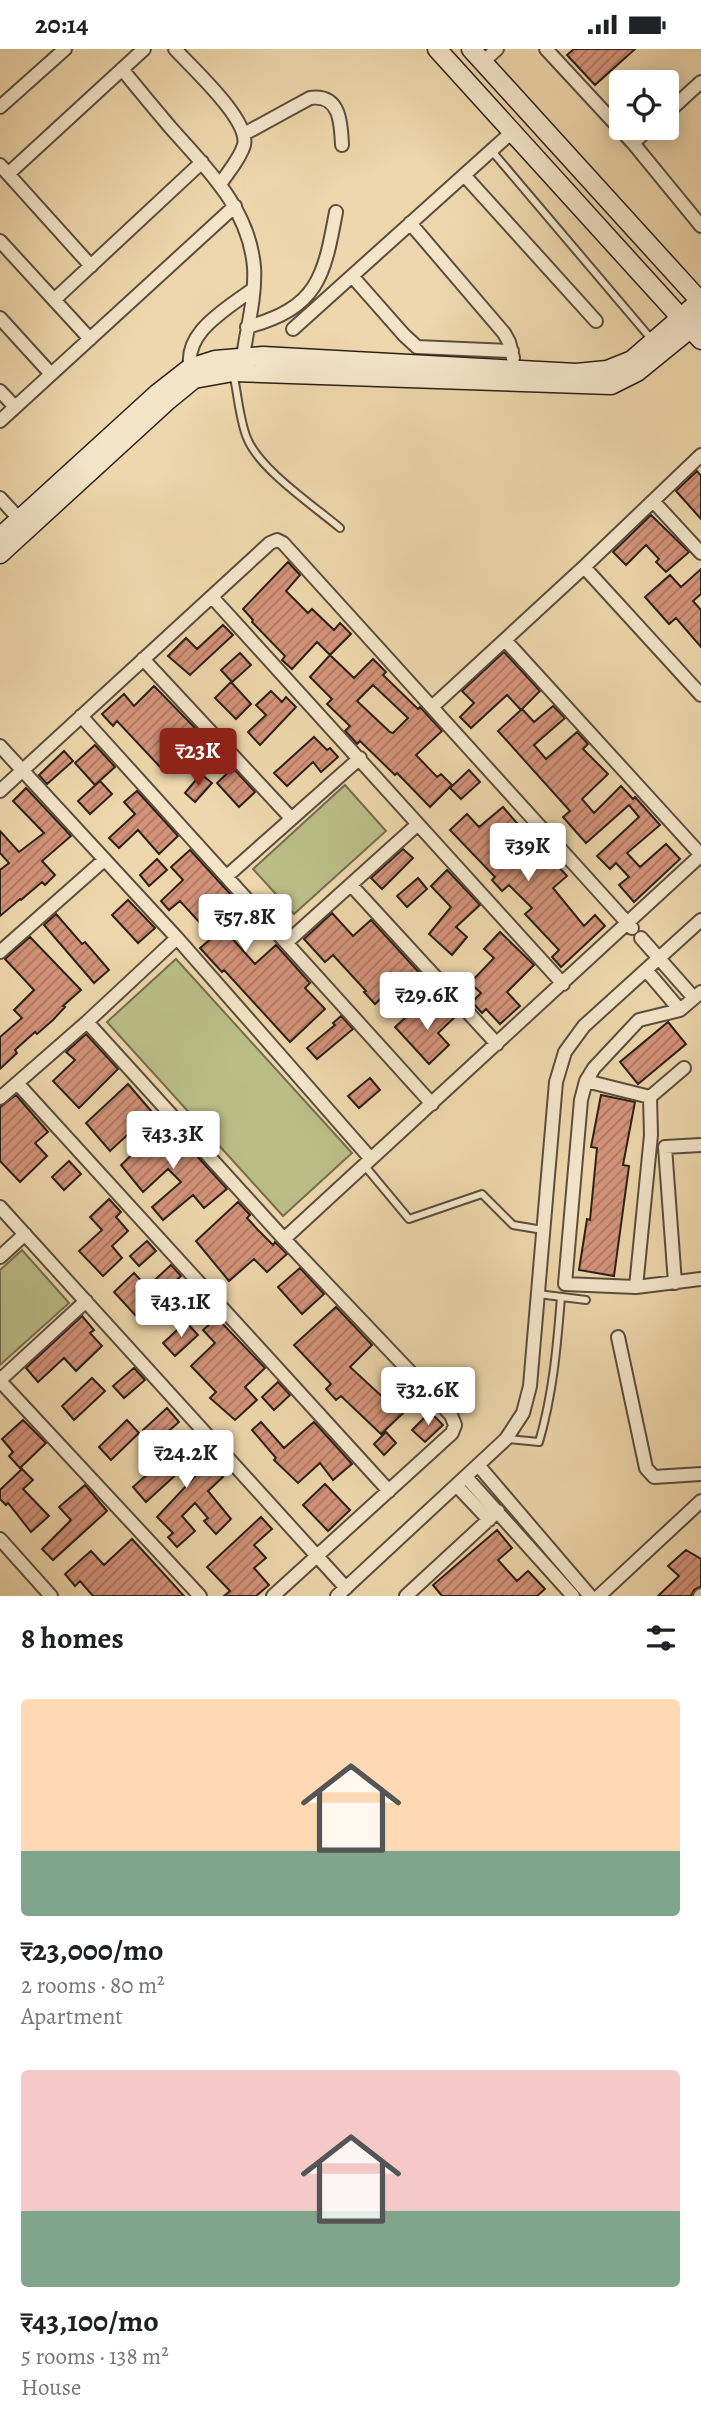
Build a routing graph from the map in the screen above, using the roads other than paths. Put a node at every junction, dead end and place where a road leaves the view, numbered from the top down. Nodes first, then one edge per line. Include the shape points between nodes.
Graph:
1 (65, 49) edge
2 (144, 49) edge
3 (175, 49) edge
4 (437, 49) edge
5 (498, 49) edge
6 (548, 50) edge
7 (477, 55) edge
8 (122, 69) junction
9 (701, 82) edge
10 (679, 102) edge
11 (0, 107) edge
12 (512, 131) junction
13 (244, 134) junction
14 (636, 140) edge
15 (633, 143) junction
16 (342, 145) dead end
17 (491, 150) junction
18 (202, 162) junction
19 (4, 170) edge
20 (464, 175) junction
21 (221, 183) junction
22 (235, 206) junction
23 (336, 212) dead end
24 (410, 223) junction
25 (701, 226) edge
26 (0, 241) edge
27 (91, 266) junction
28 (352, 276) junction
29 (253, 289) junction
30 (54, 300) junction
31 (701, 301) edge
32 (0, 318) edge
33 (596, 321) dead end
34 (247, 327) junction
35 (693, 327) edge
36 (293, 329) dead end
37 (90, 339) junction
38 (653, 341) junction
39 (513, 361) junction
40 (238, 364) junction
41 (51, 374) junction
42 (192, 374) junction
43 (0, 391) edge
44 (15, 407) junction
45 (0, 421) edge
46 (701, 455) edge
47 (0, 498) edge
48 (653, 501) junction
49 (24, 524) junction
50 (340, 529) dead end
51 (0, 537) edge
52 (701, 553) edge
53 (0, 554) edge
54 (584, 567) junction
55 (212, 597) junction
56 (505, 640) junction
57 (143, 659) junction
58 (701, 695) edge
59 (432, 707) junction
60 (81, 716) junction
61 (0, 746) edge
62 (0, 758) edge
63 (360, 758) junction
64 (19, 773) junction
65 (0, 791) edge
66 (291, 818) junction
67 (418, 824) junction
68 (701, 855) edge
69 (104, 860) junction
70 (227, 876) junction
71 (351, 885) junction
72 (701, 920) edge
73 (634, 929) junction
74 (177, 938) junction
75 (286, 943) junction
76 (0, 952) edge
77 (660, 958) junction
78 (646, 970) junction
79 (563, 984) junction
80 (698, 995) edge
81 (680, 1010) junction
82 (87, 1022) junction
83 (497, 1044) junction
84 (684, 1068) dead end
85 (586, 1081) junction
86 (17, 1083) junction
87 (650, 1097) junction
88 (0, 1098) edge
89 (432, 1104) junction
90 (701, 1145) edge
91 (367, 1162) junction
92 (0, 1207) edge
93 (544, 1231) junction
94 (25, 1234) junction
95 (284, 1239) junction
96 (0, 1257) edge
97 (701, 1279) edge
98 (675, 1283) junction
99 (636, 1287) junction
100 (538, 1294) junction
101 (561, 1297) junction
102 (586, 1300) dead end
103 (86, 1301) junction
104 (618, 1337) dead end
105 (0, 1381) edge
106 (506, 1439) junction
107 (478, 1465) junction
108 (701, 1474) edge
109 (461, 1481) junction
110 (389, 1490) junction
111 (701, 1500) edge
112 (493, 1515) junction
113 (0, 1539) edge
114 (317, 1556) junction
115 (342, 1592) edge
116 (51, 1596) edge
117 (200, 1596) edge
118 (273, 1596) edge
119 (406, 1596) edge
120 (573, 1596) edge
121 (590, 1596) edge
122 (599, 1596) edge

1 - 11 street
2 - 8 street
3 - 13 street via 221,99
4 - 12 street
5 - 7 street
6 - 15 street
7 - 31 street
8 - 18 street
8 - 19 street
9 - 10 street
12 - 17 street
12 - 35 street
13 - 16 street via 320,96 337,111
13 - 21 street via 244,145
14 - 15 street
15 - 25 street
17 - 20 street
17 - 38 lane
18 - 21 street
18 - 27 street
19 - 27 street
20 - 24 street
20 - 33 street
21 - 22 street
22 - 29 street via 248,238
22 - 37 street
23 - 34 street via 327,262 306,296 269,321
24 - 28 street
24 - 39 street via 504,333
26 - 30 street
27 - 30 street
28 - 36 street
28 - 39 street via 417,347
29 - 34 street
29 - 42 street via 198,334
30 - 37 street
31 - 35 street
32 - 41 street
34 - 40 street
35 - 38 street
35 - 40 street via 637,372 611,385
37 - 41 street
38 - 39 street via 632,360 607,370 576,373
39 - 40 street via 263,356
40 - 42 street via 215,360
40 - 50 lane via 246,436 254,451
41 - 44 street
42 - 49 street via 158,393
43 - 44 street
44 - 45 street
46 - 48 street
47 - 49 street
48 - 52 street
48 - 54 street
49 - 51 street
49 - 53 street
54 - 56 street
54 - 58 street
55 - 57 street
55 - 59 street via 270,543 284,543
55 - 63 street
56 - 59 street
56 - 68 street
57 - 60 street
57 - 66 street
59 - 73 street
60 - 64 street
60 - 70 street
61 - 64 street
62 - 64 street
63 - 66 street
63 - 67 street
64 - 65 street
64 - 69 street
66 - 70 street
67 - 71 street
67 - 79 street
68 - 73 street
69 - 74 street
69 - 76 street
70 - 75 street
71 - 75 street
71 - 83 street
72 - 77 street
73 - 77 street
73 - 79 street
74 - 82 street
74 - 91 street
75 - 89 street
77 - 78 street
77 - 80 street
78 - 81 street
78 - 93 street via 584,1026 565,1052 556,1083
79 - 83 street
80 - 81 street
81 - 85 street via 639,1020
82 - 86 street
82 - 95 street
83 - 89 street
84 - 87 street
85 - 87 street
85 - 99 street via 565,1284
86 - 88 street
86 - 110 street
87 - 99 street via 651,1135
89 - 91 street
90 - 98 street via 666,1147
91 - 93 lane via 409,1219 482,1193 513,1225
91 - 95 street
92 - 94 street
93 - 100 street
94 - 96 street
94 - 103 street
95 - 110 street via 451,1415 452,1433
97 - 98 street
98 - 99 street
100 - 101 lane
100 - 106 street via 530,1386 523,1413
101 - 102 lane
101 - 106 lane via 549,1410 539,1442
103 - 105 street
103 - 114 street
104 - 108 street via 646,1468 654,1477
105 - 117 street
106 - 107 street
107 - 109 street
107 - 121 street
109 - 112 street
109 - 115 street
110 - 114 street
111 - 122 street
112 - 119 street
112 - 120 street
113 - 116 street
114 - 115 street
114 - 118 street

